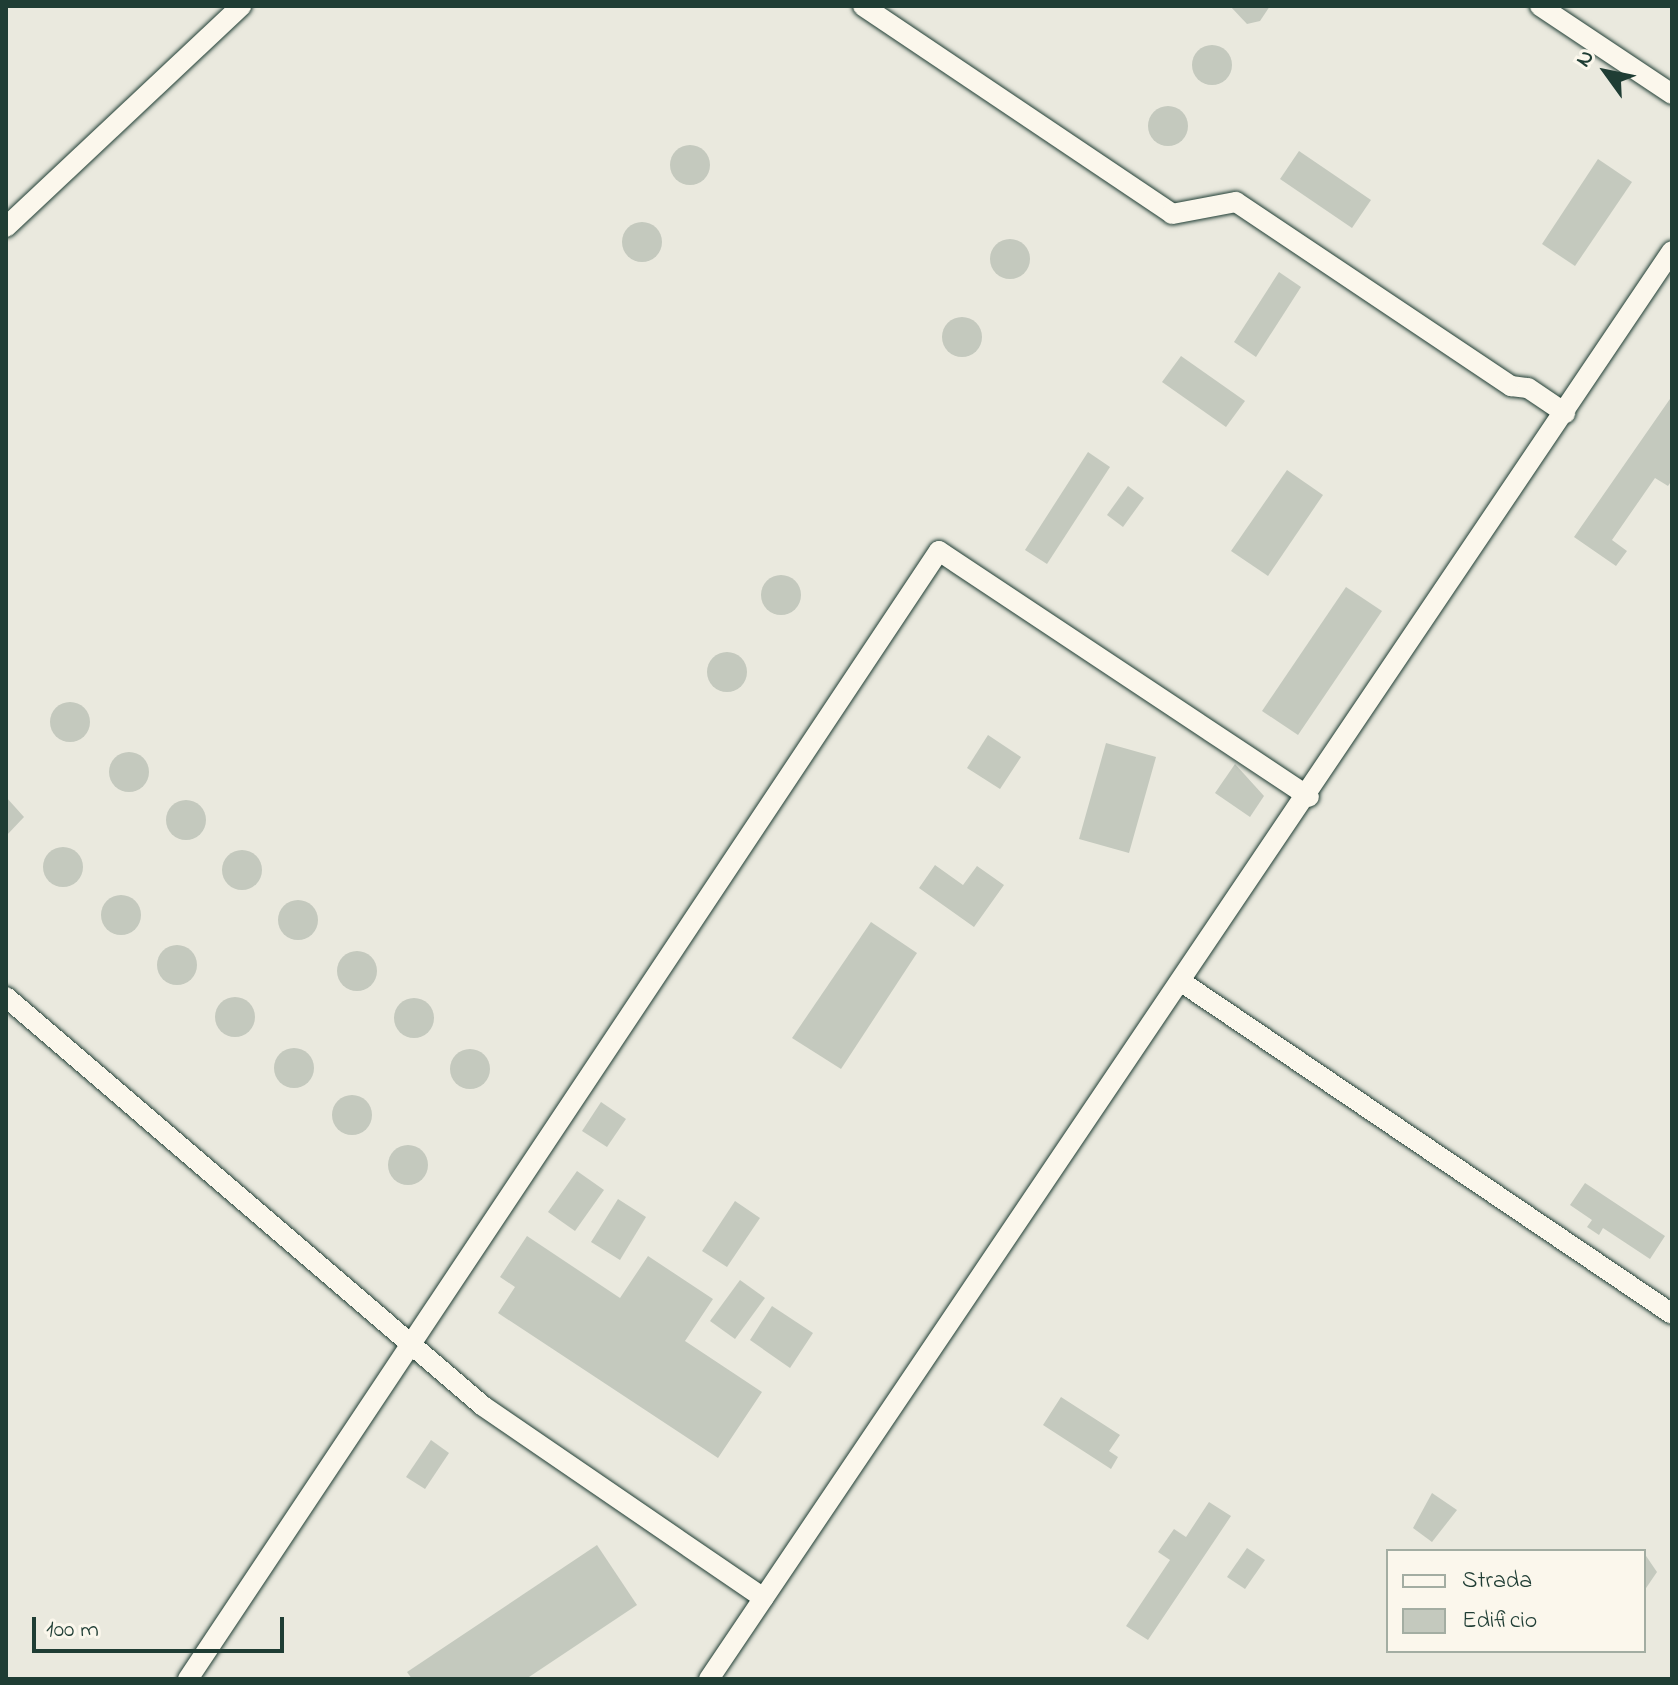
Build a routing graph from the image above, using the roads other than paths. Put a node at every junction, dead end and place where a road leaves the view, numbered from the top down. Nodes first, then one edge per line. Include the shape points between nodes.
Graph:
1 (241, 6) edge
2 (863, 6) edge
3 (1540, 6) edge
4 (1672, 94) edge
5 (6, 227) edge
6 (1672, 251) edge
7 (1565, 413) junction
8 (1309, 797) junction
9 (1183, 983) junction
10 (6, 997) edge
11 (1672, 1314) edge
12 (411, 1344) junction
13 (763, 1598) junction
14 (188, 1679) edge
15 (709, 1679) edge

1 - 5 lane
2 - 7 lane via 1172,214 1236,202 1511,386 1528,388
3 - 4 lane
6 - 7 lane
7 - 8 lane
8 - 9 lane
8 - 12 lane via 939,551
9 - 11 lane
9 - 13 lane
10 - 12 lane
12 - 13 lane via 525,1436
12 - 14 lane
13 - 15 lane

